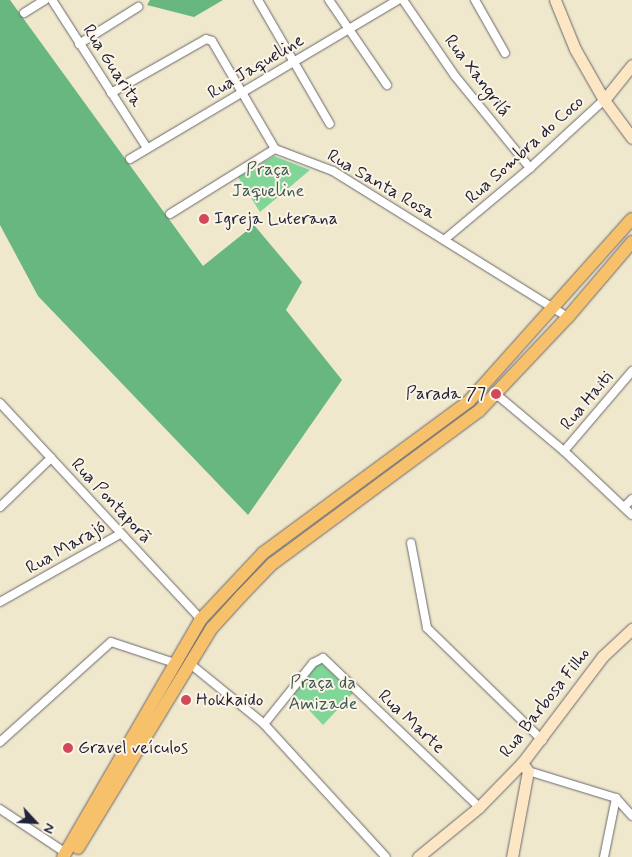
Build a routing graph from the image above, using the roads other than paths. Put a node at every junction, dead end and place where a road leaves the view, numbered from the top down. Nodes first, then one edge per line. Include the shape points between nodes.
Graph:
1 (45, 0) edge
2 (52, 0) edge
3 (258, 0) edge
4 (329, 0) edge
5 (398, 0) edge
6 (403, 0) edge
7 (475, 0) edge
8 (555, 0) edge
9 (138, 7) dead end
10 (24, 13) dead end
11 (347, 30) junction
12 (80, 44) junction
13 (505, 53) dead end
14 (294, 62) junction
15 (632, 65) edge
16 (387, 85) dead end
17 (111, 93) junction
18 (240, 94) junction
19 (604, 100) junction
20 (330, 124) dead end
21 (632, 138) edge
22 (147, 148) junction
23 (275, 149) junction
24 (130, 159) dead end
25 (530, 168) junction
26 (170, 214) dead end
27 (632, 219) edge
28 (444, 240) junction
29 (632, 242) edge
30 (553, 308) junction
31 (568, 317) junction
32 (632, 371) edge
33 (496, 394) junction
34 (0, 403) edge
35 (564, 451) junction
36 (51, 458) junction
37 (632, 499) edge
38 (0, 507) edge
39 (624, 507) junction
40 (632, 515) edge
41 (120, 534) junction
42 (411, 543) dead end
43 (0, 602) edge
44 (201, 619) junction
45 (632, 629) edge
46 (175, 663) junction
47 (189, 664) junction
48 (264, 724) junction
49 (542, 740) junction
50 (0, 742) edge
51 (525, 767) junction
52 (616, 798) junction
53 (479, 807) junction
54 (0, 809) edge
55 (632, 816) edge
56 (67, 856) edge
57 (386, 857) edge
58 (418, 857) edge
59 (512, 857) edge
60 (604, 857) edge

1 - 10 street
2 - 12 street, Rua Guarita
3 - 14 street
4 - 11 street
5 - 11 street, Rua Jaqueline
6 - 25 street, Rua Xangrilá via 455,76
7 - 13 street
8 - 19 main road via 575,49
9 - 12 street
11 - 14 street, Rua Jaqueline
11 - 16 street
12 - 17 street, Rua Guarita
14 - 18 street, Rua Jaqueline
14 - 20 street
15 - 19 main road
17 - 18 street via 206,39 212,42
17 - 22 street, Rua Guarita
18 - 22 street, Rua Jaqueline
18 - 23 street
19 - 21 main road
19 - 25 street, Rua Sombra do Coco
22 - 24 street, Rua Jaqueline
23 - 26 street
23 - 28 street, Rua Santa Rosa via 333,171
25 - 28 street, Rua Sombra do Coco
27 - 30 main road
28 - 30 street, Rua Santa Rosa
29 - 31 main road
30 - 31 street, Rua Santa Rosa
30 - 44 main road via 469,401 263,553
31 - 33 main road
32 - 35 street, Rua Haiti
33 - 35 street
33 - 47 main road via 432,448 272,564 212,628
34 - 36 street, Rua Pontaporã
35 - 39 street
36 - 38 street
36 - 41 street, Rua Pontaporã
37 - 39 street
39 - 40 street
41 - 43 street, Rua Marajó
41 - 44 street, Rua Pontaporã
42 - 49 street via 427,628
44 - 46 main road
45 - 49 main road, Rua Barbosa Filho via 603,656
46 - 50 street via 111,642
46 - 56 main road
47 - 48 street
47 - 56 main road
48 - 53 street, Rua Marte via 313,663 323,658
48 - 57 street
49 - 51 main road, Rua Barbosa Filho
51 - 52 street
51 - 53 main road, Rua Barbosa Filho
51 - 59 main road
52 - 55 street
52 - 60 street
53 - 58 main road, Rua Barbosa Filho
54 - 56 street

